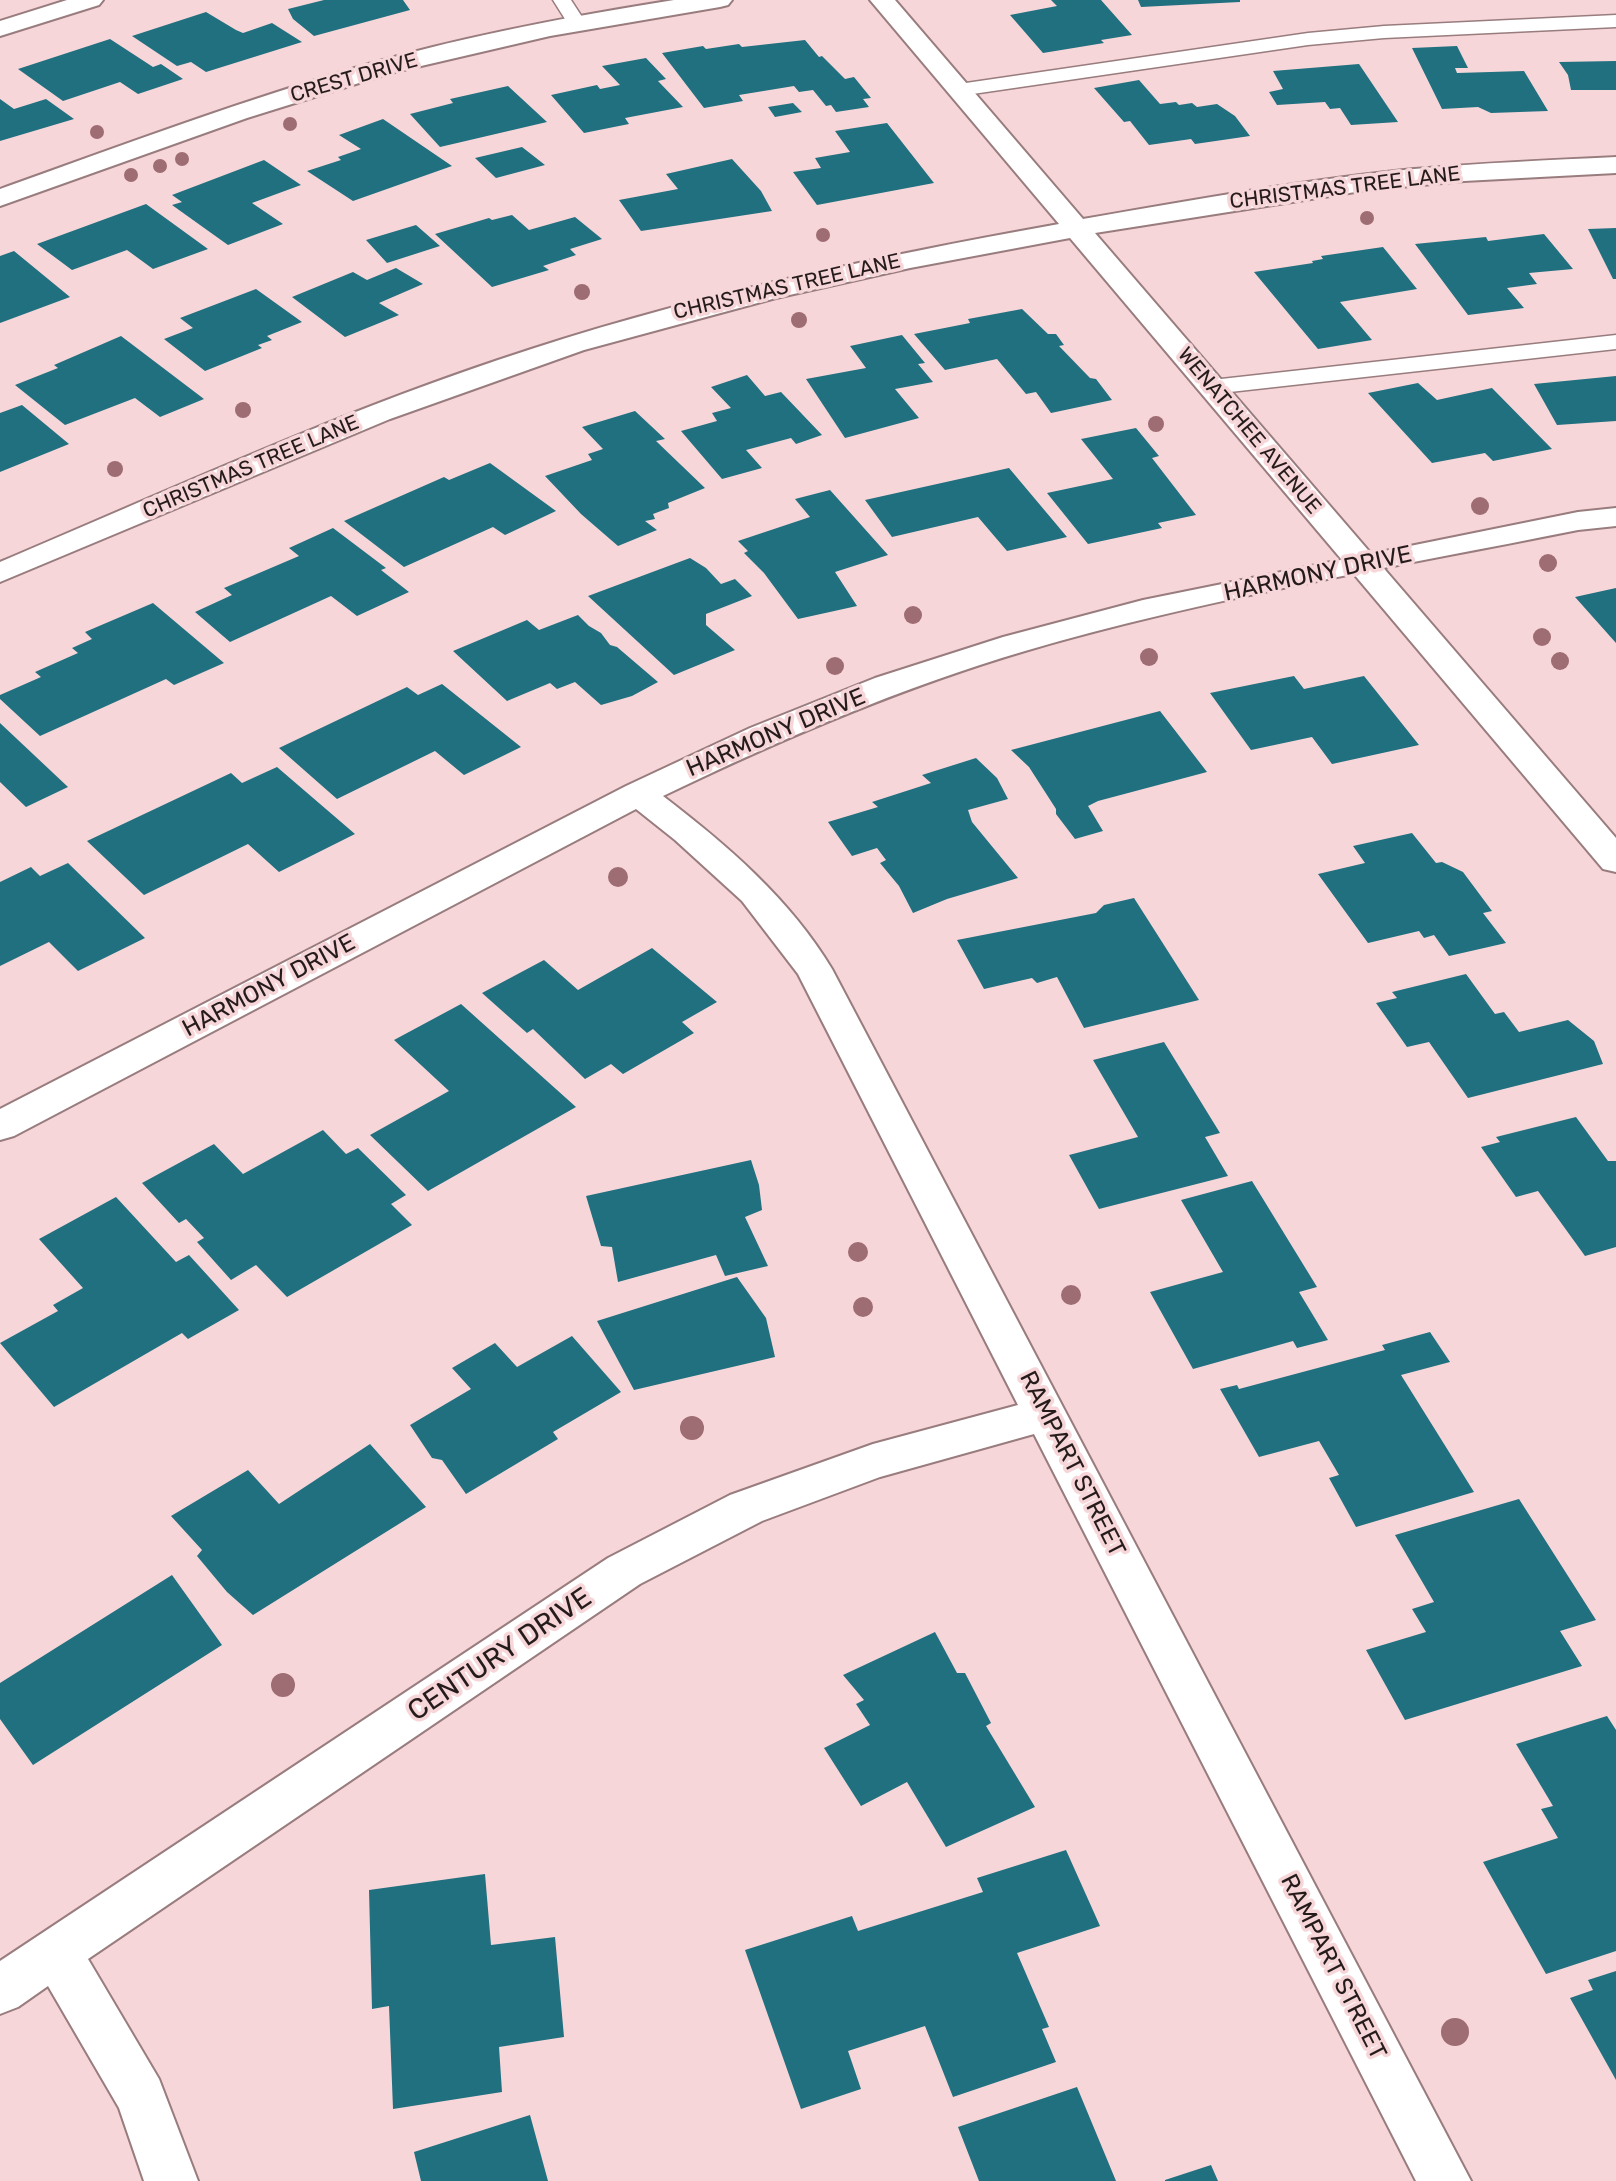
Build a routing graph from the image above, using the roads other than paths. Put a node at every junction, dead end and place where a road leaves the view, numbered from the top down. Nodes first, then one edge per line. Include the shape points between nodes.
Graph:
1 (91, 0) edge
2 (562, 0) edge
3 (720, 0) edge
4 (882, 0) edge
5 (1616, 21) edge
6 (577, 23) junction
7 (0, 29) edge
8 (959, 90) junction
9 (1616, 165) edge
10 (0, 198) edge
11 (1077, 228) junction
12 (1616, 342) edge
13 (1212, 387) junction
14 (1616, 517) edge
15 (1362, 564) junction
16 (0, 573) edge
17 (638, 794) junction
18 (1616, 861) edge
19 (0, 1126) edge
20 (1046, 1413) junction
21 (56, 1953) junction
22 (0, 1990) edge
23 (171, 2181) edge
24 (1444, 2181) edge

1 - 7 street
2 - 6 lane
3 - 6 street, CREST DRIVE
4 - 8 street, WENATCHEE AVENUE
5 - 8 lane via 1308,39
6 - 10 street, CREST DRIVE via 407,62 288,97
8 - 11 street, WENATCHEE AVENUE
9 - 11 street, CHRISTMAS TREE LANE via 1412,177
11 - 13 street, WENATCHEE AVENUE
11 - 16 street, CHRISTMAS TREE LANE via 781,286 659,318 508,366 387,410
12 - 13 lane
13 - 15 street, WENATCHEE AVENUE
14 - 15 street, HARMONY DRIVE
15 - 17 street, HARMONY DRIVE via 1143,610 1014,644 887,685 762,735
15 - 18 street, WENATCHEE AVENUE
17 - 19 street, HARMONY DRIVE
17 - 20 street, RAMPART STREET via 755,893 814,969
20 - 21 street, CENTURY DRIVE via 873,1461 747,1508 624,1571
20 - 24 street, RAMPART STREET
21 - 22 street, CENTURY DRIVE
21 - 23 street via 141,2097

